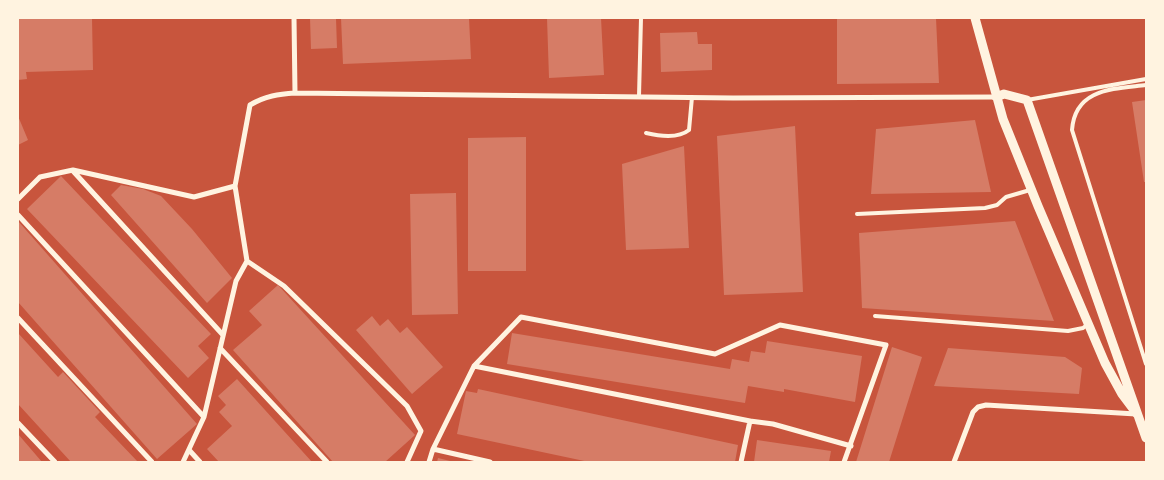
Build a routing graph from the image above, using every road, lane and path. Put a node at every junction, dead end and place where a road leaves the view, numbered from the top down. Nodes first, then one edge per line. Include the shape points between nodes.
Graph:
1 (294, 18) edge
2 (641, 18) edge
3 (975, 18) edge
4 (1146, 79) edge
5 (1146, 85) edge
6 (296, 93) junction
7 (639, 96) junction
8 (692, 97) junction
9 (996, 97) junction
10 (1027, 100) junction
11 (646, 133) dead end
12 (73, 170) junction
13 (236, 186) junction
14 (1032, 190) junction
15 (18, 198) edge
16 (857, 214) dead end
17 (18, 215) edge
18 (247, 261) junction
19 (875, 316) dead end
20 (18, 318) edge
21 (1088, 324) junction
22 (223, 335) junction
23 (220, 348) junction
24 (1146, 364) edge
25 (474, 366) junction
26 (1137, 414) junction
27 (204, 417) junction
28 (750, 421) junction
29 (18, 423) edge
30 (1146, 438) edge
31 (851, 446) junction
32 (433, 449) junction
33 (190, 451) junction
34 (55, 462) edge
35 (152, 462) edge
36 (183, 462) edge
37 (200, 462) edge
38 (327, 462) edge
39 (407, 462) edge
40 (429, 462) edge
41 (490, 462) edge
42 (742, 462) edge
43 (844, 462) edge
44 (954, 462) edge

1 - 6 street
2 - 7 lane
3 - 9 street
4 - 10 lane
5 - 24 lane via 1100,91 1073,116 1072,130
6 - 7 street
6 - 13 street via 273,95 250,105
7 - 8 street
8 - 9 street
8 - 11 lane via 689,130 684,134
9 - 10 street via 1004,94
9 - 14 street
10 - 26 street
12 - 13 street via 194,197
12 - 15 street via 40,177
12 - 22 street
13 - 18 street
14 - 16 lane via 1006,197 997,205 985,208
14 - 21 street
17 - 27 street
18 - 22 street via 236,281
18 - 39 street via 284,286 407,406 421,431
19 - 21 lane via 1068,331
20 - 35 street
21 - 26 street via 1114,378
22 - 23 street
23 - 27 street
23 - 38 street
25 - 28 street
25 - 31 street via 521,317 715,354 780,325 886,345
25 - 32 street
26 - 30 street
26 - 44 street via 978,407 973,412
27 - 33 street
28 - 31 street via 773,424
28 - 42 street
29 - 34 street
31 - 43 street
32 - 40 street
32 - 41 street
33 - 36 street
33 - 37 street

